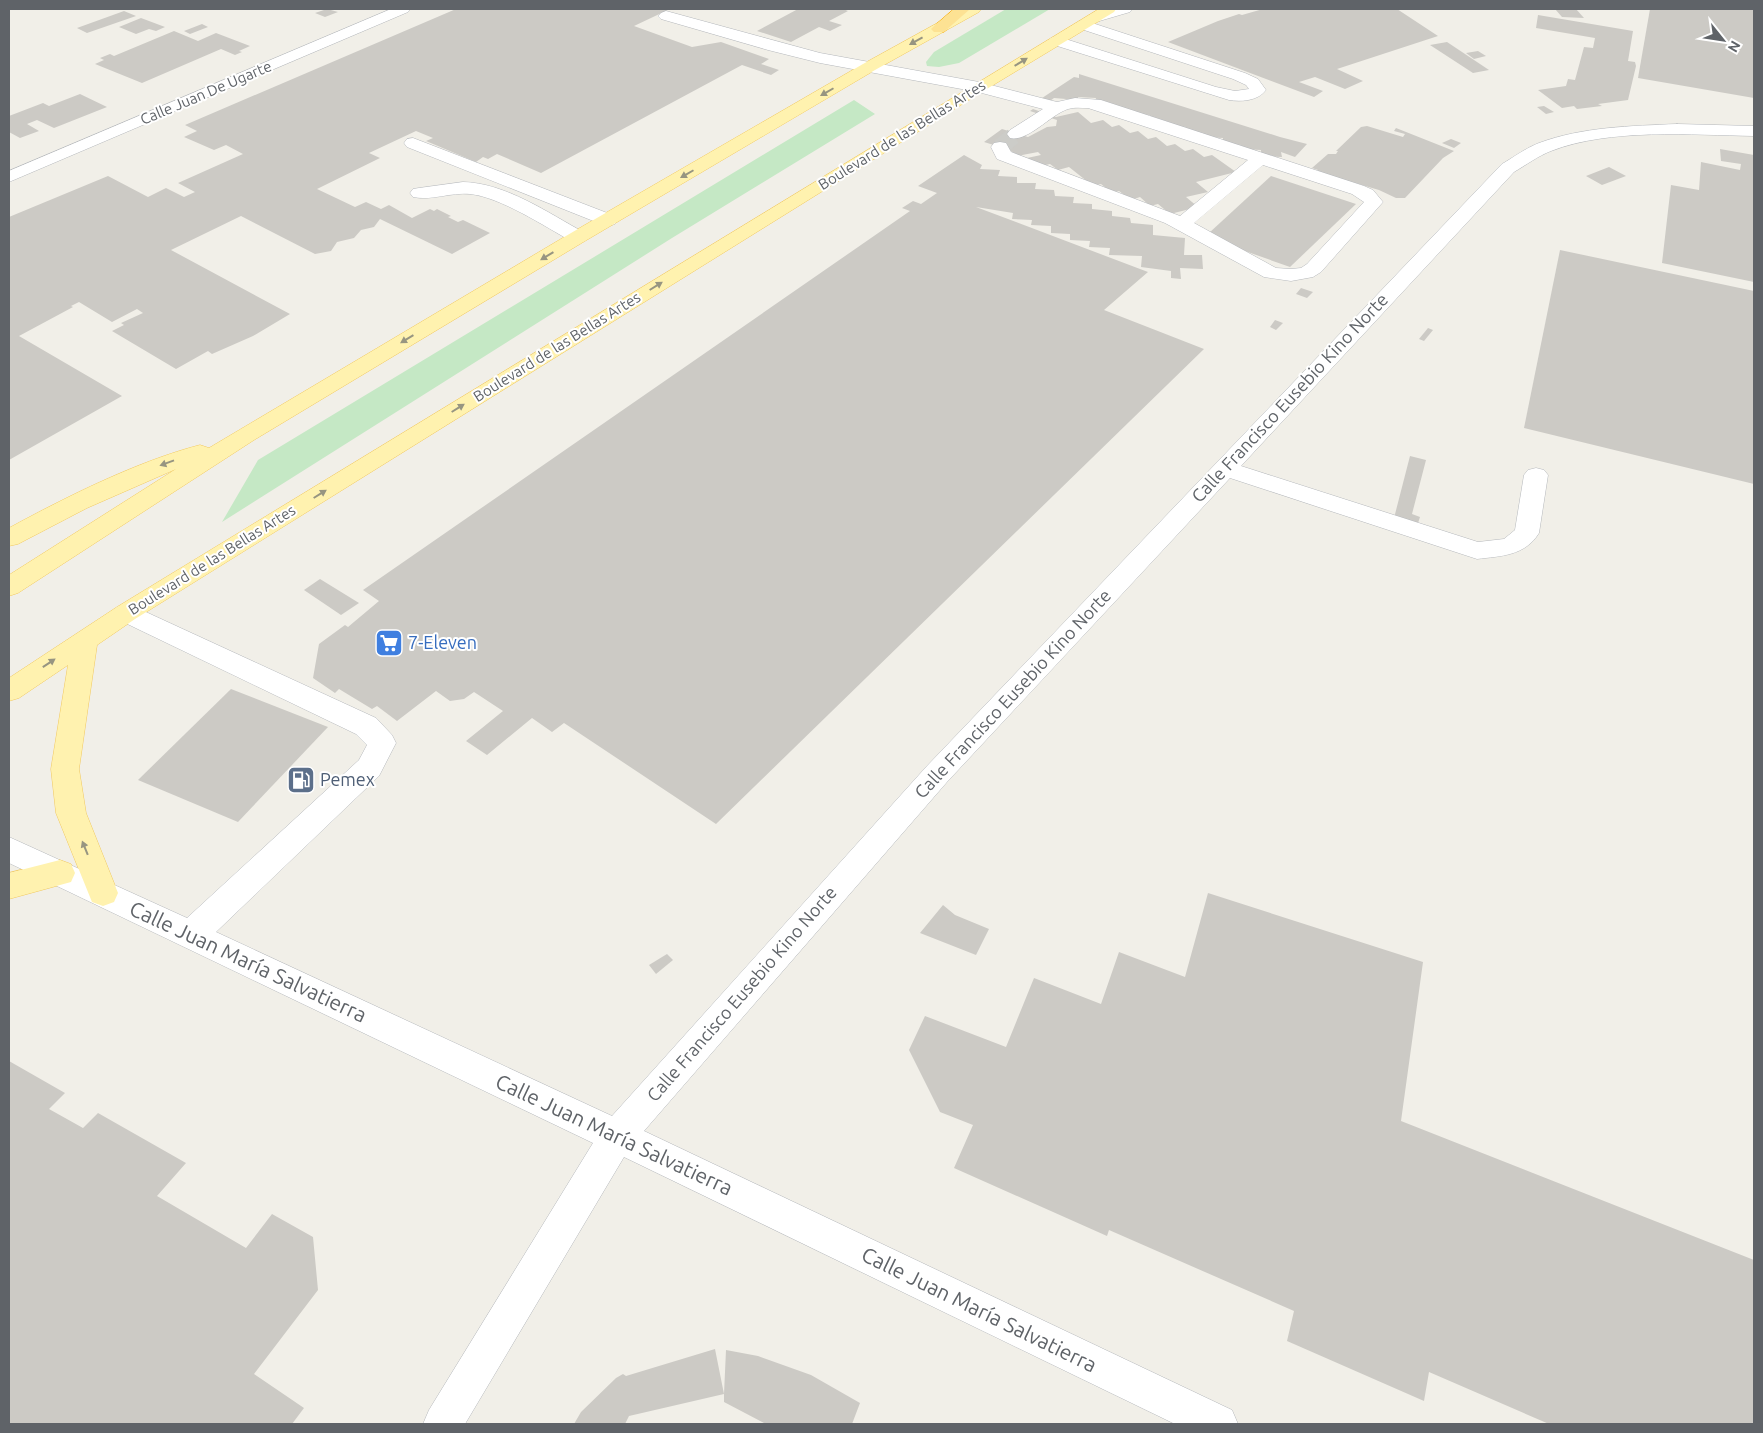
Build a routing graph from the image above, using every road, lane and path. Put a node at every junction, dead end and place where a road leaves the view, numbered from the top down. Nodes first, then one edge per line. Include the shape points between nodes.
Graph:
1 (403, 9) edge
2 (963, 9) edge
3 (974, 9) edge
4 (1125, 9) edge
5 (666, 16) dead end
6 (1096, 17) edge
7 (938, 29) junction
8 (1056, 41) junction
9 (869, 67) junction
10 (979, 87) junction
11 (1049, 112) junction
12 (1754, 131) edge
13 (1016, 134) tunnel mouth
14 (413, 143) dead end
15 (1000, 147) dead end
16 (1261, 158) junction
17 (9, 177) edge
18 (418, 193) dead end
19 (608, 220) junction
20 (1182, 224) junction
21 (578, 237) junction
22 (246, 435) junction
23 (1224, 468) junction
24 (1536, 475) dead end
25 (9, 538) edge
26 (9, 587) edge
27 (126, 613) junction
28 (85, 639) junction
29 (9, 691) edge
30 (9, 850) edge
31 (60, 874) junction
32 (9, 886) edge
33 (102, 893) junction
34 (191, 935) junction
35 (617, 1136) junction
36 (1176, 1416) edge
37 (443, 1424) edge
38 (1218, 1424) edge

1 - 17 street, Calle Juan De Ugarte
2 - 7 highway
3 - 7 main road
4 - 6 street
5 - 9 street via 774,47
6 - 8 main road, Boulevard de las Bellas Artes
6 - 8 street via 1239,76 1252,82 1258,90 1250,96 1219,92
7 -> 9 main road
10 -> 8 main road, Boulevard de las Bellas Artes
9 - 10 street
9 -> 19 main road
10 - 11 street
27 -> 10 main road, Boulevard de las Bellas Artes
11 - 13 street
11 - 16 street via 1067,103 1095,104
12 - 23 street, Calle Francisco Eusebio Kino Norte via 1648,130 1591,136 1546,147 1508,168
14 - 19 street
15 - 20 street via 1003,155
16 - 20 street
16 - 20 street via 1358,190 1374,202 1314,268 1292,275 1271,273
18 - 21 street via 470,188 486,192
19 - 21 main road
21 -> 22 main road
22 -> 25 main road via 150,470 72,504
22 - 26 main road
23 - 24 street via 1477,551 1511,546 1527,533
23 - 35 street, Calle Francisco Eusebio Kino Norte via 937,774
27 - 28 main road, Boulevard de las Bellas Artes
27 - 34 street via 366,726 382,743 369,768
29 -> 28 main road, Boulevard de las Bellas Artes
33 -> 28 main road via 70,813 65,769
30 - 31 street, Calle Juan María Salvatierra
31 - 32 main road
31 - 33 street, Calle Juan María Salvatierra
33 - 34 street, Calle Juan María Salvatierra
34 - 35 street, Calle Juan María Salvatierra
35 - 36 street, Calle Juan María Salvatierra
35 - 37 street, Calle Francisco Eusebio Kino Norte
36 - 38 street, Calle Juan María Salvatierra

